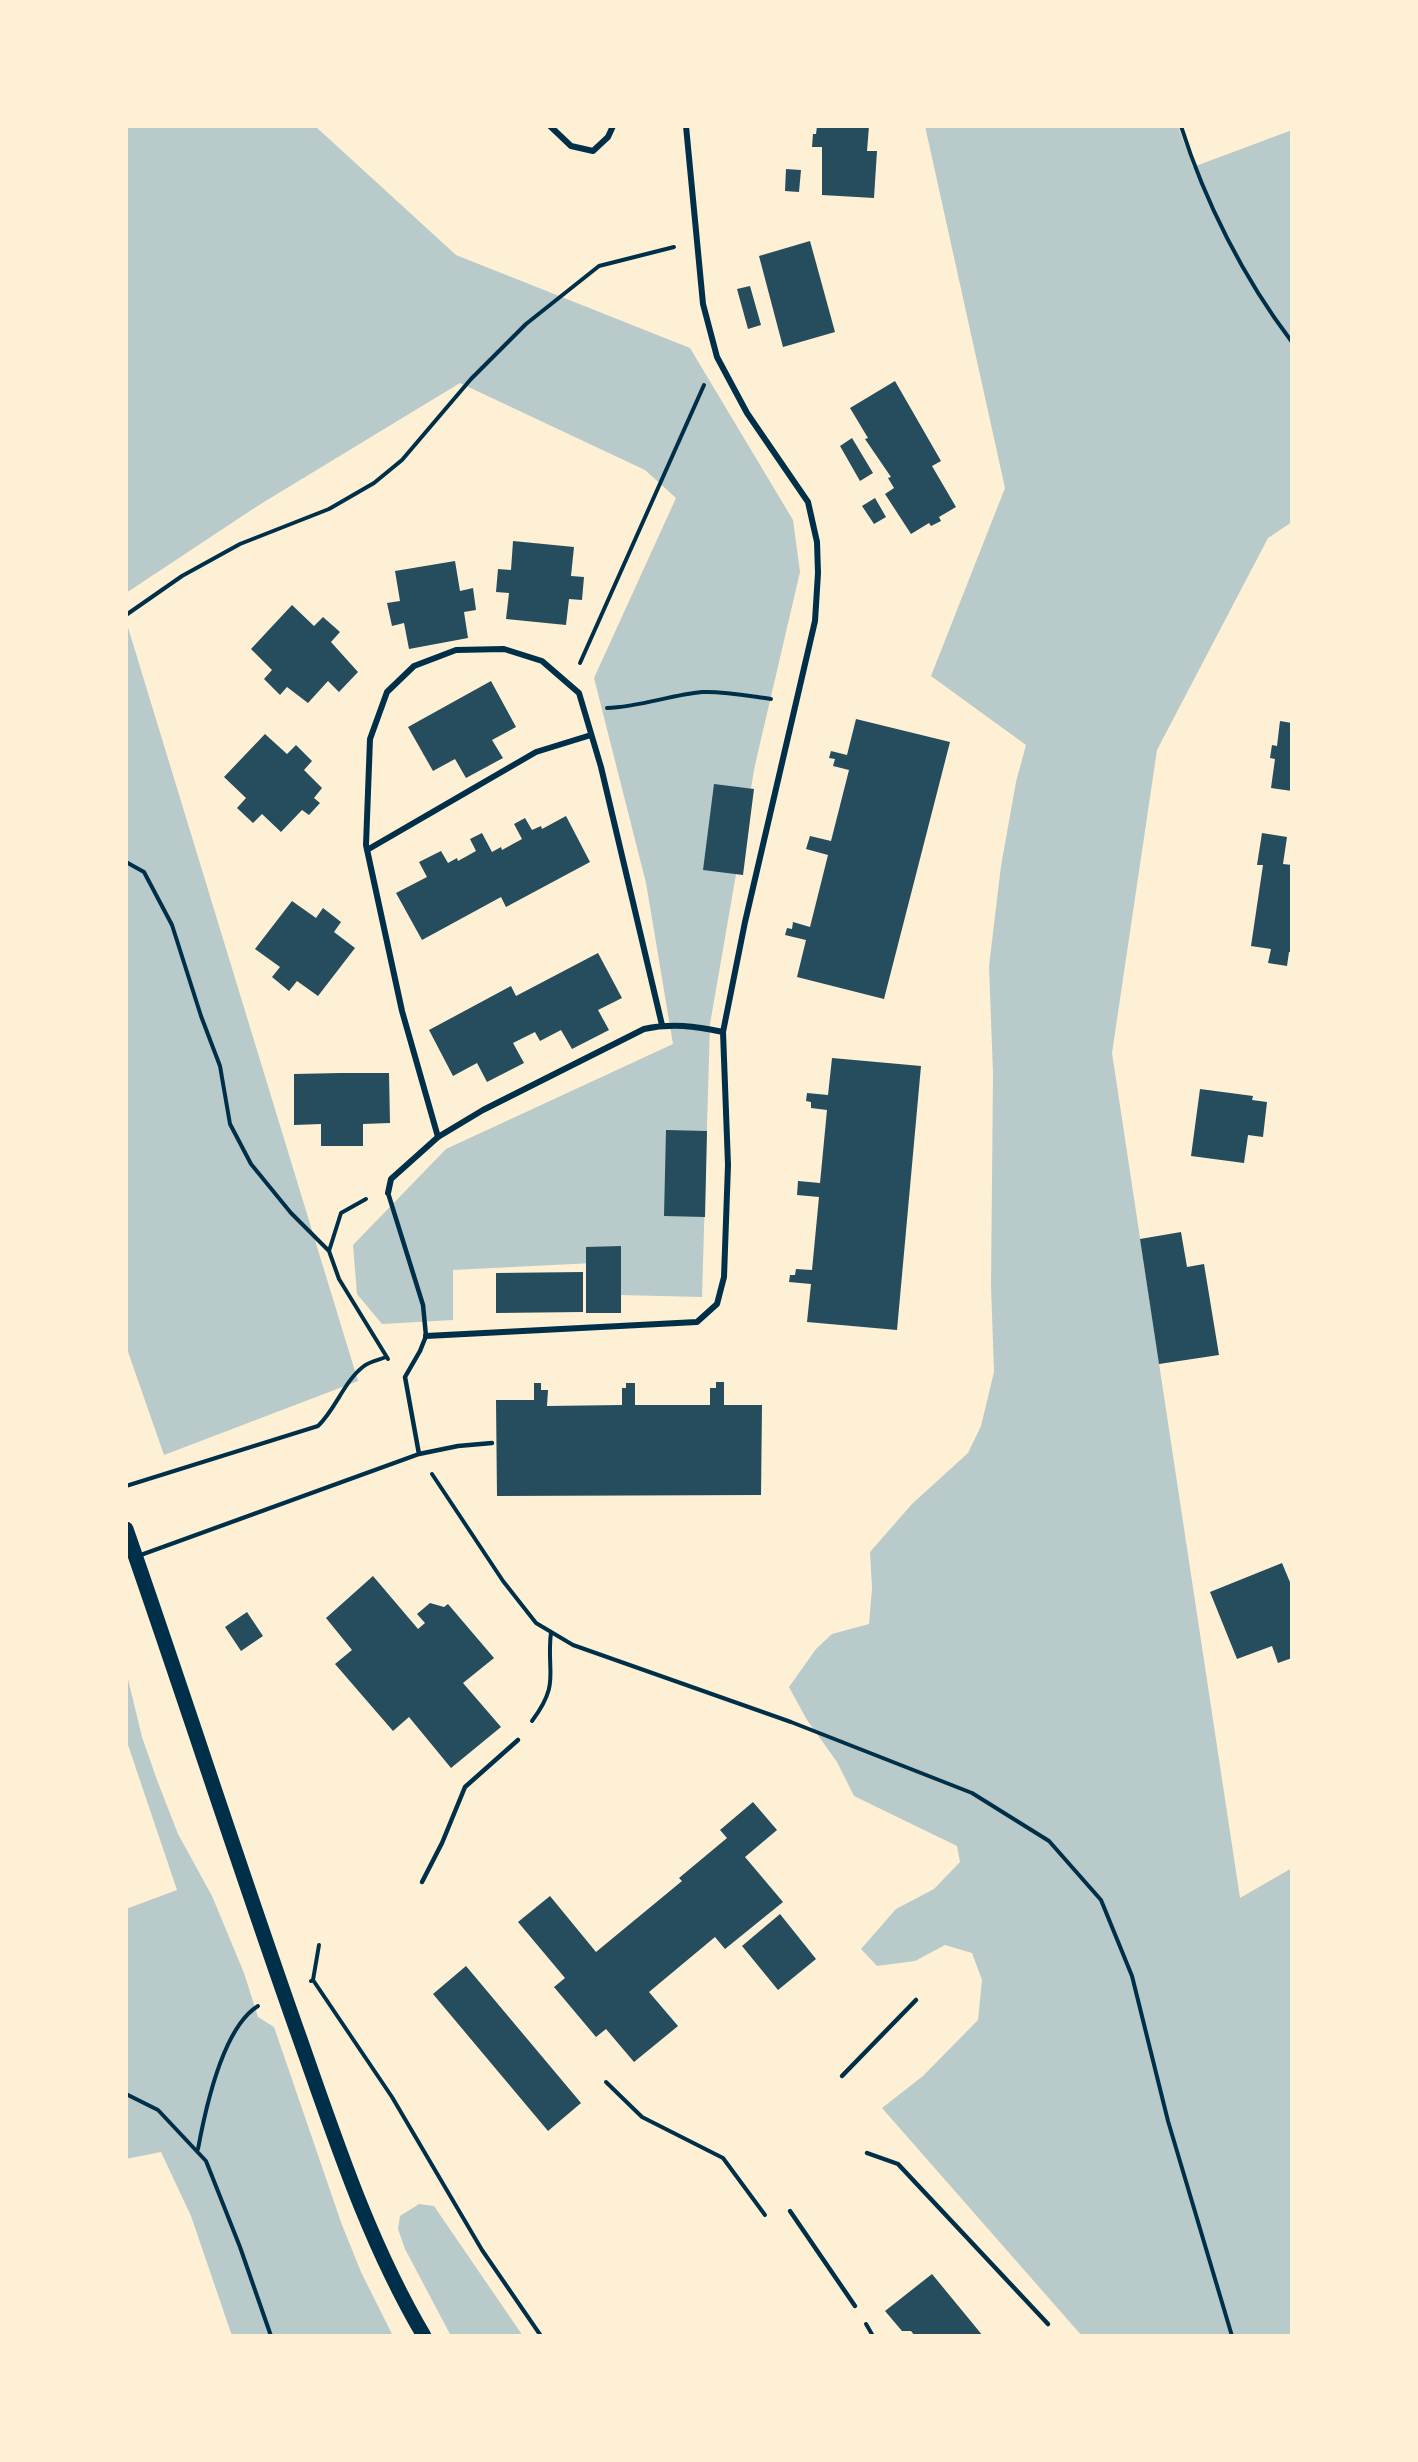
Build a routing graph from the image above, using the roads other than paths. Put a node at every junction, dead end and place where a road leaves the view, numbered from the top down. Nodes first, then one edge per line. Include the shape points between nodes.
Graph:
1 (550, 126) edge
2 (613, 126) edge
3 (686, 126) edge
4 (591, 735) junction
5 (367, 850) junction
6 (662, 1025) junction
7 (723, 1032) junction
8 (438, 1137) junction
9 (388, 1193) joint
10 (426, 1336) junction
11 (492, 1443) dead end
12 (418, 1454) junction
13 (126, 1529) edge
14 (136, 1556) junction
15 (518, 1740) road end
16 (422, 1882) dead end
17 (916, 2000) dead end
18 (842, 2076) dead end
19 (867, 2153) dead end
20 (790, 2211) dead end
21 (855, 2306) dead end
22 (1048, 2324) dead end
23 (424, 2336) edge

1 - 2 street via 571,146 593,151
3 - 7 street via 703,304 717,357 747,413 808,502 817,542 815,621
4 - 5 street via 536,752
4 - 5 street via 579,693 542,661 504,649 456,650 414,666 387,692 370,739
4 - 6 street
5 - 8 street via 402,1011
6 - 7 street
6 - 8 street via 644,1029 483,1110
7 - 10 street via 728,1165 724,1277 717,1304 698,1322
8 - 9 street via 391,1179
9 - 10 lane via 423,1305
10 - 12 lane via 405,1377
11 - 12 lane
12 - 14 lane
13 - 14 main road
14 - 23 main road via 283,1992 360,2206
15 - 16 lane via 465,1787
17 - 18 lane
19 - 22 lane via 898,2164
20 - 21 lane

